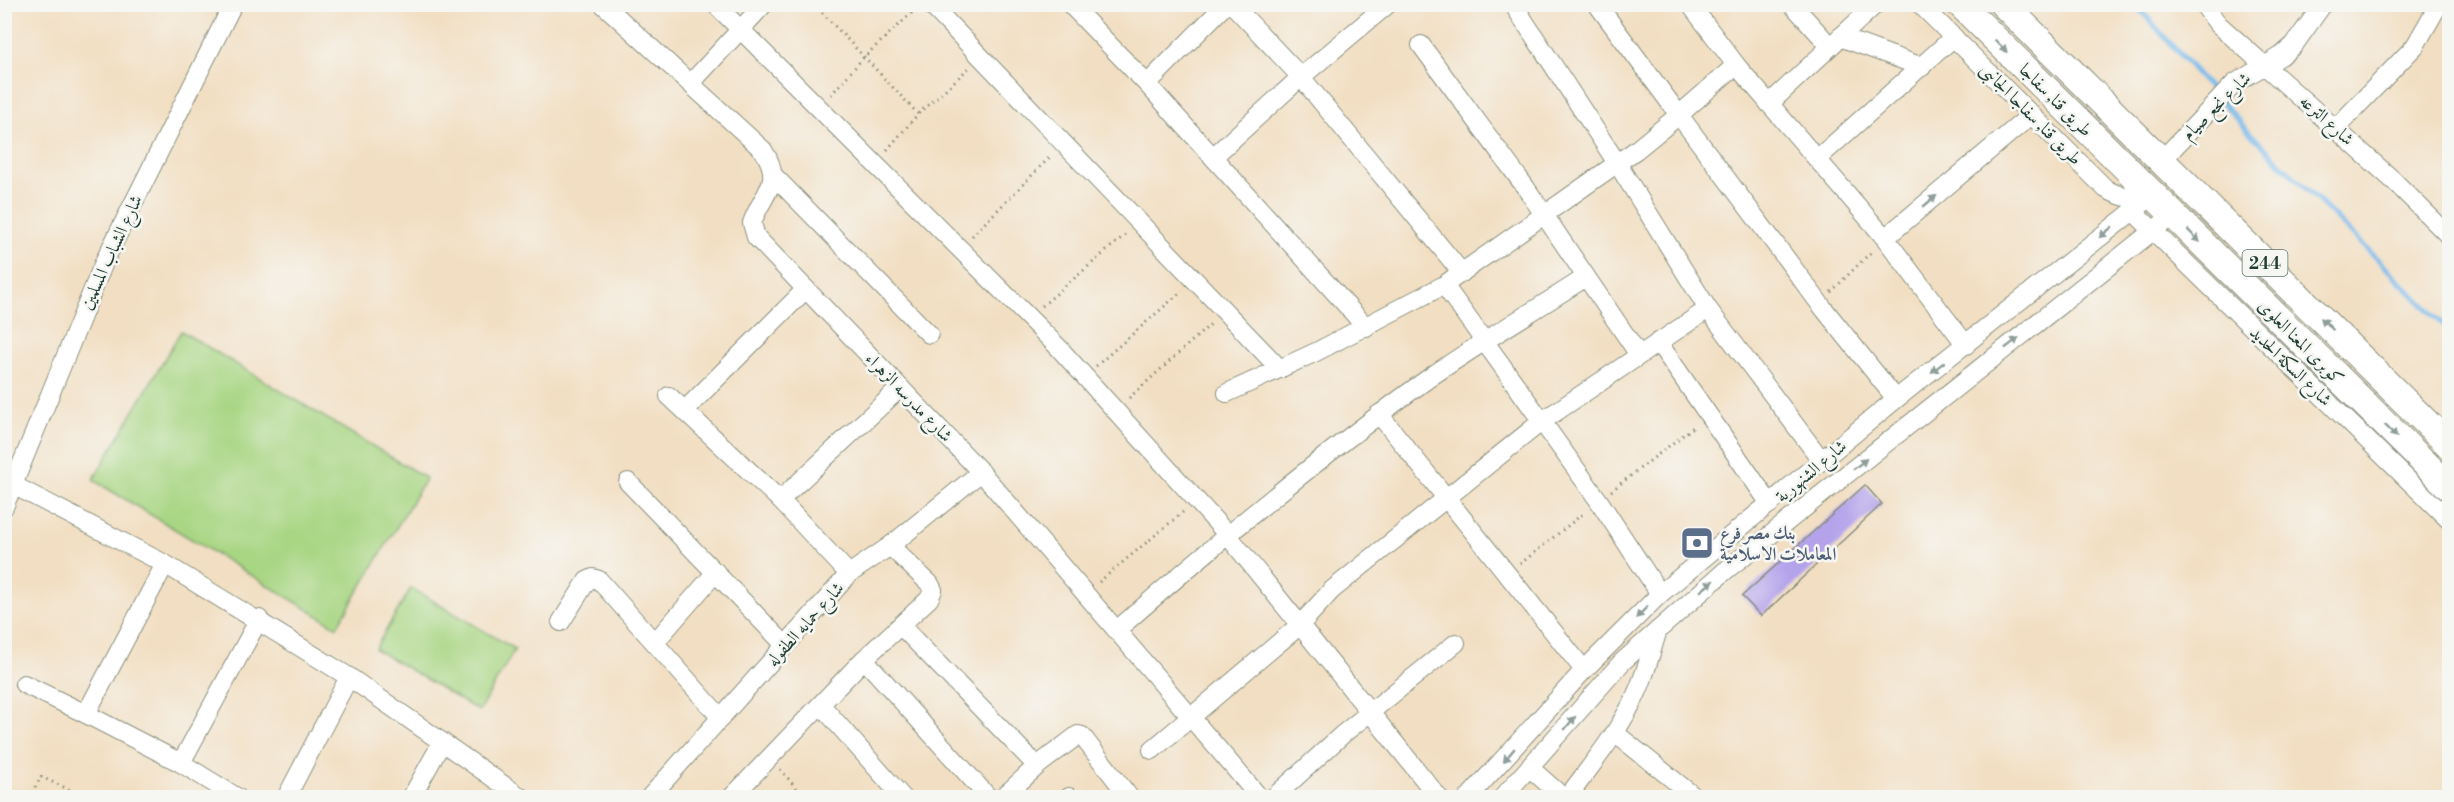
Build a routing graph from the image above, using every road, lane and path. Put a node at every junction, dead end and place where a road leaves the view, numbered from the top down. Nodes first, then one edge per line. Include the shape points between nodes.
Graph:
1 (233, 4) edge
2 (603, 4) edge
3 (715, 4) edge
4 (764, 4) edge
5 (814, 4) edge
6 (920, 4) edge
7 (930, 4) edge
8 (1070, 4) edge
9 (1226, 4) edge
10 (1232, 4) edge
11 (1388, 4) edge
12 (1513, 4) edge
13 (1597, 4) edge
14 (1690, 4) edge
15 (1792, 4) edge
16 (1876, 4) edge
17 (1920, 4) edge
18 (1960, 4) edge
19 (2003, 4) edge
20 (2203, 4) edge
21 (2324, 4) edge
22 (2439, 4) edge
23 (741, 32) junction
24 (1954, 37) junction
25 (1835, 42) junction
26 (1421, 45) dead end
27 (982, 57) junction
28 (863, 58) junction
29 (1736, 65) junction
30 (2266, 65) junction
31 (1922, 67) junction
32 (1301, 76) junction
33 (691, 83) junction
34 (1147, 84) junction
35 (2083, 85) junction
36 (1769, 104) junction
37 (818, 109) junction
38 (918, 114) junction
39 (2031, 114) junction
40 (1678, 115) junction
41 (2331, 125) junction
42 (1063, 144) junction
43 (1213, 157) junction
44 (1817, 159) junction
45 (2161, 161) junction
46 (1617, 163) junction
47 (874, 165) junction
48 (774, 176) junction
49 (2142, 203) junction
50 (1543, 213) junction
51 (1139, 223) junction
52 (2163, 223) junction
53 (2450, 237) edge
54 (1885, 238) junction
55 (960, 248) junction
56 (1462, 273) junction
57 (1586, 277) junction
58 (1194, 280) junction
59 (1444, 285) junction
60 (806, 289) junction
61 (1820, 304) junction
62 (1708, 309) junction
63 (1226, 311) junction
64 (1030, 316) junction
65 (1366, 327) junction
66 (929, 334) dead end
67 (1658, 342) junction
68 (1484, 344) junction
69 (1966, 345) junction
70 (1639, 355) junction
71 (1280, 369) junction
72 (1085, 376) junction
73 (900, 388) junction
74 (1227, 393) dead end
75 (669, 396) dead end
76 (1896, 399) junction
77 (685, 410) junction
78 (1115, 411) junction
79 (1380, 414) junction
80 (1541, 422) junction
81 (2450, 446) edge
82 (1822, 461) junction
83 (981, 472) junction
84 (628, 482) dead end
85 (13, 485) junction
86 (2450, 488) edge
87 (1447, 496) junction
88 (780, 500) junction
89 (1196, 501) junction
90 (1770, 504) junction
91 (4, 507) edge
92 (2450, 521) edge
93 (1226, 534) junction
94 (890, 546) junction
95 (165, 564) junction
96 (716, 572) junction
97 (849, 574) junction
98 (1086, 593) junction
99 (1660, 594) junction
100 (259, 619) junction
101 (561, 622) dead end
102 (1299, 625) junction
103 (902, 627) junction
104 (1659, 627) junction
105 (1118, 629) junction
106 (656, 641) junction
107 (1456, 643) dead end
108 (785, 645) junction
109 (864, 659) junction
110 (1584, 670) junction
111 (349, 677) junction
112 (24, 684) dead end
113 (821, 705) junction
114 (86, 714) junction
115 (1369, 714) junction
116 (1192, 716) junction
117 (721, 718) junction
118 (1615, 734) junction
119 (442, 742) junction
120 (1152, 750) dead end
121 (770, 757) junction
122 (181, 764) junction
123 (1037, 766) junction
124 (1530, 768) junction
125 (653, 796) edge
126 (29, 798) edge
127 (88, 798) edge
128 (238, 798) edge
129 (286, 798) edge
130 (411, 798) edge
131 (522, 798) edge
132 (731, 798) edge
133 (805, 798) edge
134 (903, 798) edge
135 (989, 798) edge
136 (1002, 798) edge
137 (1130, 798) edge
138 (1260, 798) edge
139 (1273, 798) edge
140 (1439, 798) edge
141 (1468, 798) edge
142 (1502, 798) edge
143 (1565, 798) edge
144 (1696, 798) edge

1 - 85 street, شارع الشباب المسلمين via 105,260
2 - 33 street
3 - 23 street
4 - 23 street
5 - 28 path
6 - 28 path
7 - 27 street
8 - 34 street
9 - 34 street
10 - 32 street
11 - 32 street
12 - 46 street
13 - 40 street
14 - 29 street
15 - 25 street
16 - 25 street
17 - 24 street, طريق قنا, سفاجا الجانبى
18 -> 49 highway, طريق قنا, سفاجا / 244
19 - 35 highway, طريق قنا, سفاجا / 244
20 - 30 street, شارع الترعه via 2218,24
21 - 30 street, شارع نجع صيام via 2294,45
22 - 41 street via 2415,46
23 - 33 street
23 - 37 street
24 - 31 street
24 - 39 street, طريق قنا, سفاجا الجانبى
25 - 31 street
25 - 36 street
26 - 50 street
27 - 38 path
27 - 42 street
28 - 37 path
28 - 38 path
29 - 36 street
29 - 40 street
30 - 41 street, شارع الترعه
30 - 45 street, شارع نجع صيام via 2235,83
31 - 44 street
32 - 43 street
32 - 56 street
33 - 48 street via 763,150
34 - 43 street
35 - 45 highway, طريق قنا, سفاجا / 244
35 - 52 highway via 2092,119 2171,194 2175,208
36 - 44 street
37 - 47 street
38 - 47 path
39 - 49 street, طريق قنا, سفاجا الجانبى via 2106,189
54 -> 39 street
40 - 46 street
40 - 61 street
41 - 53 street, شارع الترعه
42 - 51 street
42 - 55 path
43 - 65 street
44 - 54 street
81 -> 45 highway, كوبرى المعنا العلوى / 244
46 - 50 street
46 - 62 street
47 - 55 street
48 - 60 street, شارع مدرسه الزهراء via 754,216 753,231
48 - 66 street
49 - 52 highway, كوبرى المعنا العلوى / 244
49 -> 69 street, شارع الشنهورية
50 - 56 street
50 - 57 street
51 - 58 street
51 - 64 path
52 -> 86 highway, كوبرى المعنا العلوى / 244 via 2350,389
52 - 92 street, شارع السكة الحديد
104 -> 52 street, شارع الشنهورية via 1734,563
54 - 61 path
54 - 69 street
55 - 64 street
56 - 59 street
57 - 68 street
57 - 70 street
58 - 63 street
58 - 72 path
59 - 65 street
59 - 68 street
60 - 73 street, شارع مدرسه الزهراء
60 - 77 street
61 - 76 street
62 - 67 street
62 - 82 street
63 - 71 street
63 - 78 path
64 - 72 street
65 - 71 street
67 - 70 street
67 - 90 street
68 - 79 street
68 - 80 street
69 -> 76 street, شارع الشنهورية
70 - 80 street
71 - 74 street
72 - 78 street
73 - 83 street, شارع مدرسه الزهراء
73 - 88 street
75 - 77 street
76 - 82 street, شارع الشنهورية
77 - 88 street
78 - 89 street
79 - 87 street
79 - 93 street
80 - 87 street
80 - 99 street
82 - 90 street, شارع الشنهورية
83 - 94 street, شارع حمايه الطفوله
83 - 98 street, شارع مدرسه الزهراء
84 - 96 street
85 - 91 street, شارع الشباب المسلمين
85 - 95 street
87 - 102 street via 1332,590
87 - 110 street
88 - 97 street
89 - 93 street
89 - 98 path
90 - 99 street, شارع الشنهورية
93 - 102 street
93 - 105 street
94 - 97 street, شارع حمايه الطفوله
94 - 103 street via 933,591 930,600
95 - 100 street
95 - 114 street
96 - 106 street
96 - 108 street
97 - 108 street, شارع حمايه الطفوله
98 - 105 street, شارع مدرسه الزهراء
99 -> 110 street, شارع الشنهورية
100 - 111 street
100 - 122 street
101 - 106 street via 587,581 593,578
102 - 115 street
102 - 116 street
103 - 109 street
103 - 123 street
104 - 118 street via 1644,676
124 -> 104 street, شارع الشنهورية via 1622,662
105 - 116 street, شارع مدرسه الزهراء
106 - 117 street
107 - 115 street
108 - 117 street, شارع حمايه الطفوله
109 - 113 street
109 - 135 street
110 -> 141 street, شارع الشنهورية
111 - 119 street
111 - 129 street
112 - 114 street
113 - 121 street
113 - 134 street
114 - 122 street
115 - 139 street
115 - 140 street
116 - 120 street
116 - 138 street, شارع مدرسه الزهراء
117 - 125 street, شارع حمايه الطفوله
118 - 143 street
118 - 144 street
119 - 130 street
119 - 131 street
121 - 132 street
121 - 133 path
122 - 128 street
123 - 136 street
123 - 137 street via 1074,735 1082,736
124 - 142 street, شارع الشنهورية
124 - 143 street
126 - 127 path via 41,777

